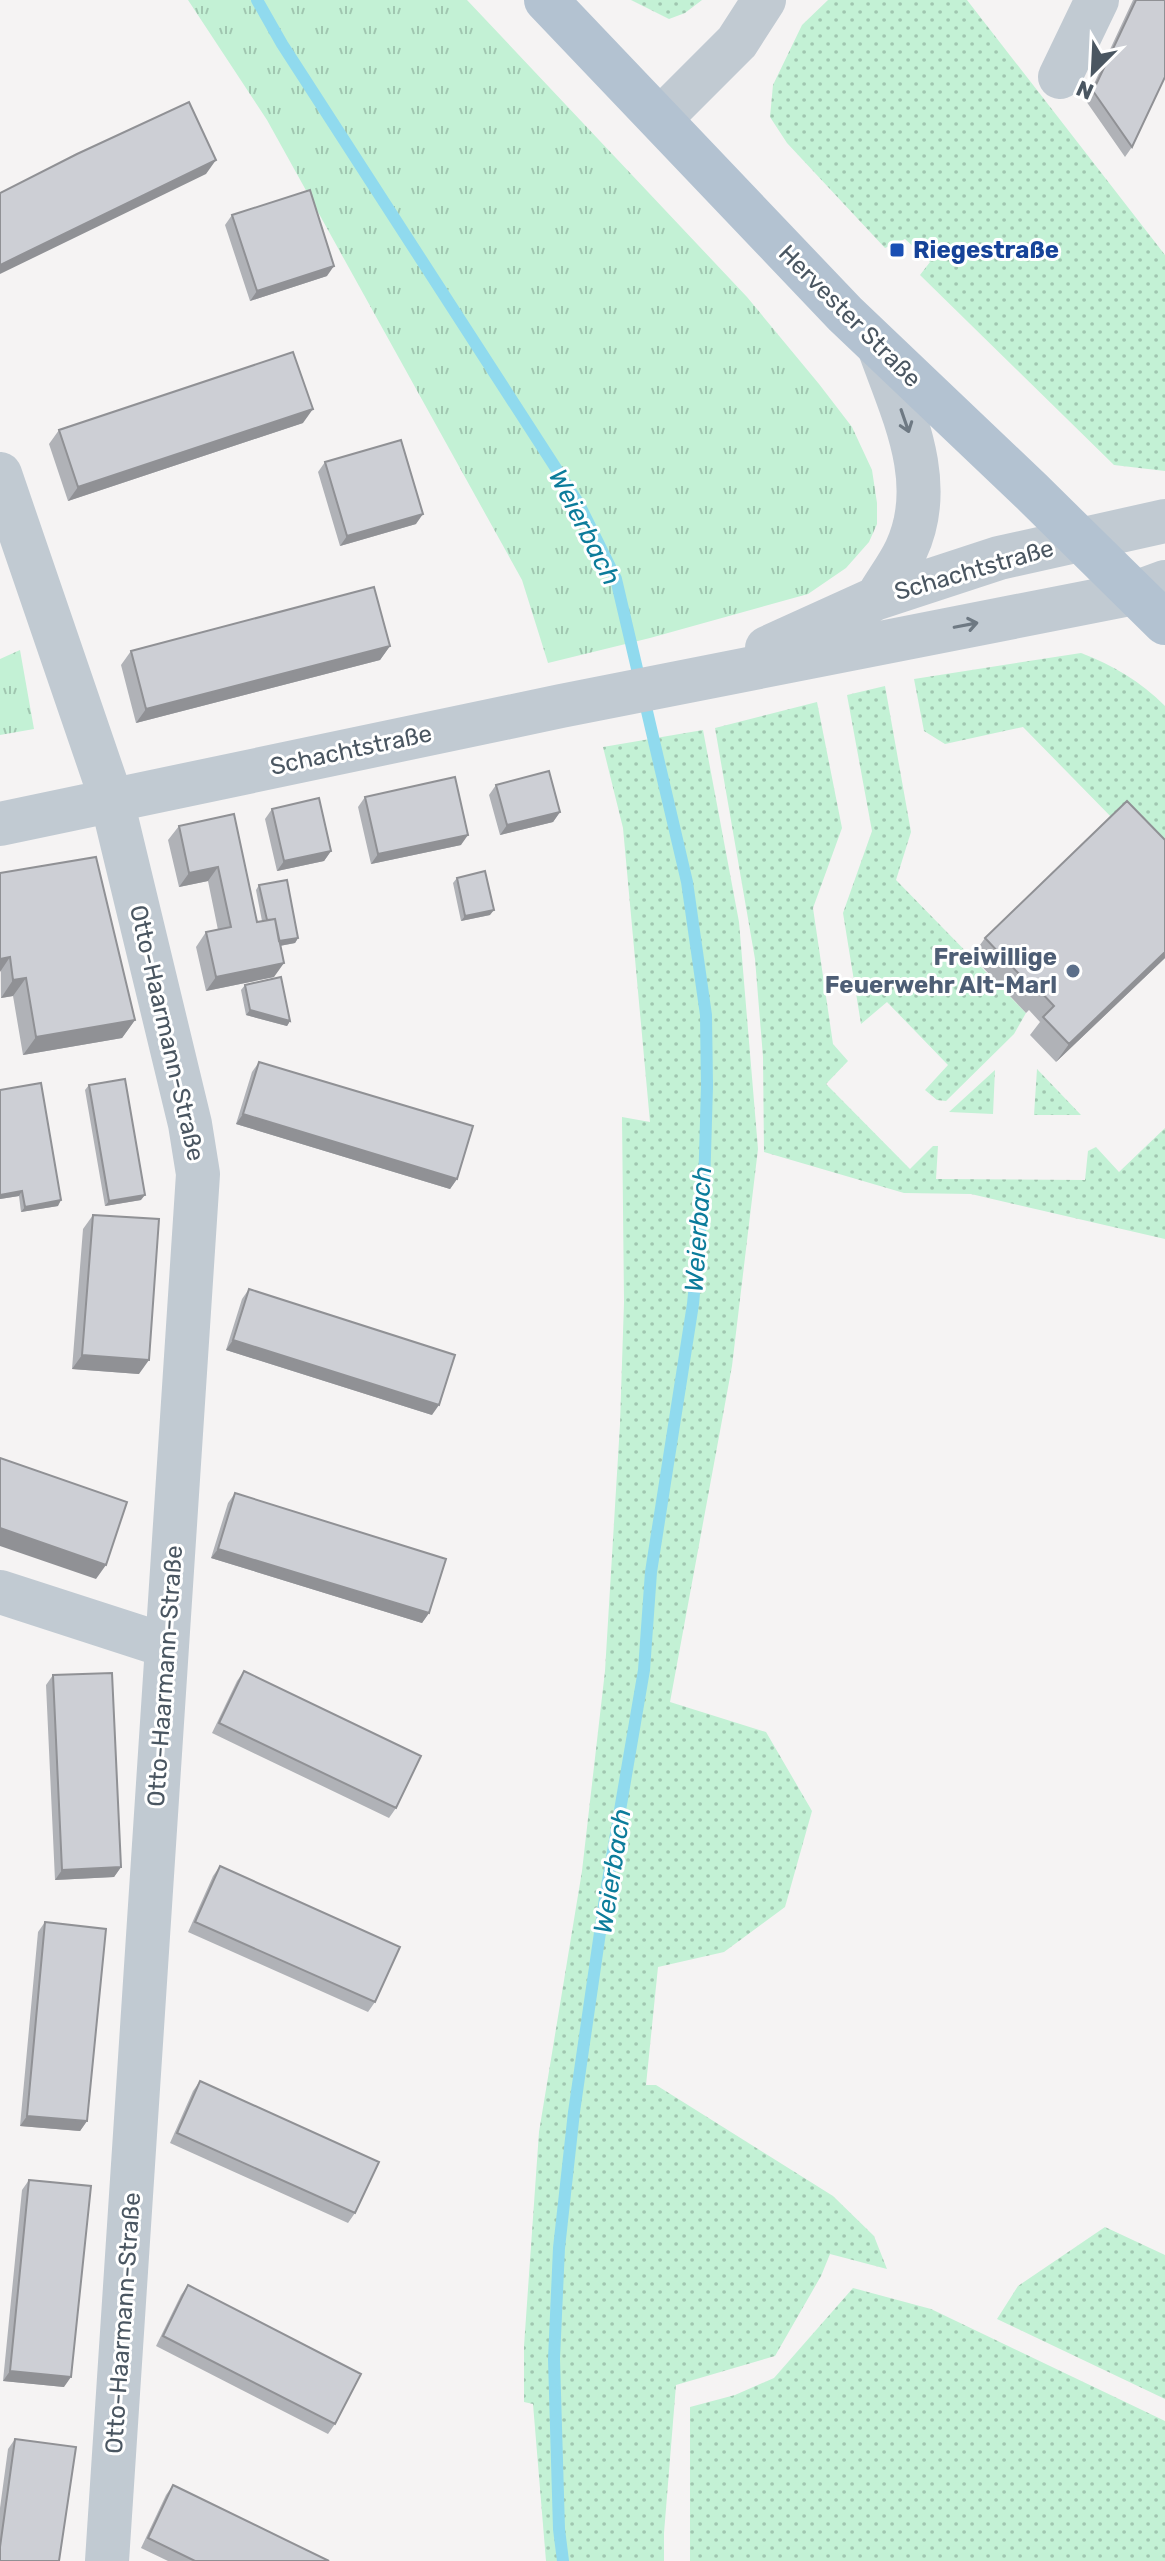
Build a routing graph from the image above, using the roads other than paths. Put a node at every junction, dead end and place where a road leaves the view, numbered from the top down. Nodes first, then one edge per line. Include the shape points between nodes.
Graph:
1 (546, 0) edge
2 (764, 0) edge
3 (1097, 0) edge
4 (1060, 77) dead end
5 (660, 119) junction
6 (879, 347) junction
7 (0, 474) edge
8 (1165, 521) edge
9 (1081, 540) junction
10 (877, 598) junction
11 (1155, 599) edge
12 (689, 680) junction
13 (112, 801) junction
14 (0, 824) edge
15 (0, 1592) edge
16 (167, 1646) junction
17 (107, 2561) edge

1 - 5 main road, Hervester Straße
2 - 5 street via 737,42
3 - 4 street
5 - 6 main road, Hervester Straße
6 - 9 main road, Hervester Straße
6 -> 10 street via 917,455 919,487 918,514 906,550
7 - 13 street, Otto-Haarmann-Straße
8 - 9 street, Schachtstraße
9 - 10 street, Schachtstraße via 999,558
9 - 11 main road, Hervester Straße
10 - 12 street, Schachtstraße
12 -> 11 street, Schachtstraße
12 - 13 street, Schachtstraße
13 - 14 street, Schachtstraße
13 - 16 street, Otto-Haarmann-Straße via 198,1174
15 - 16 street
16 - 17 street, Otto-Haarmann-Straße

